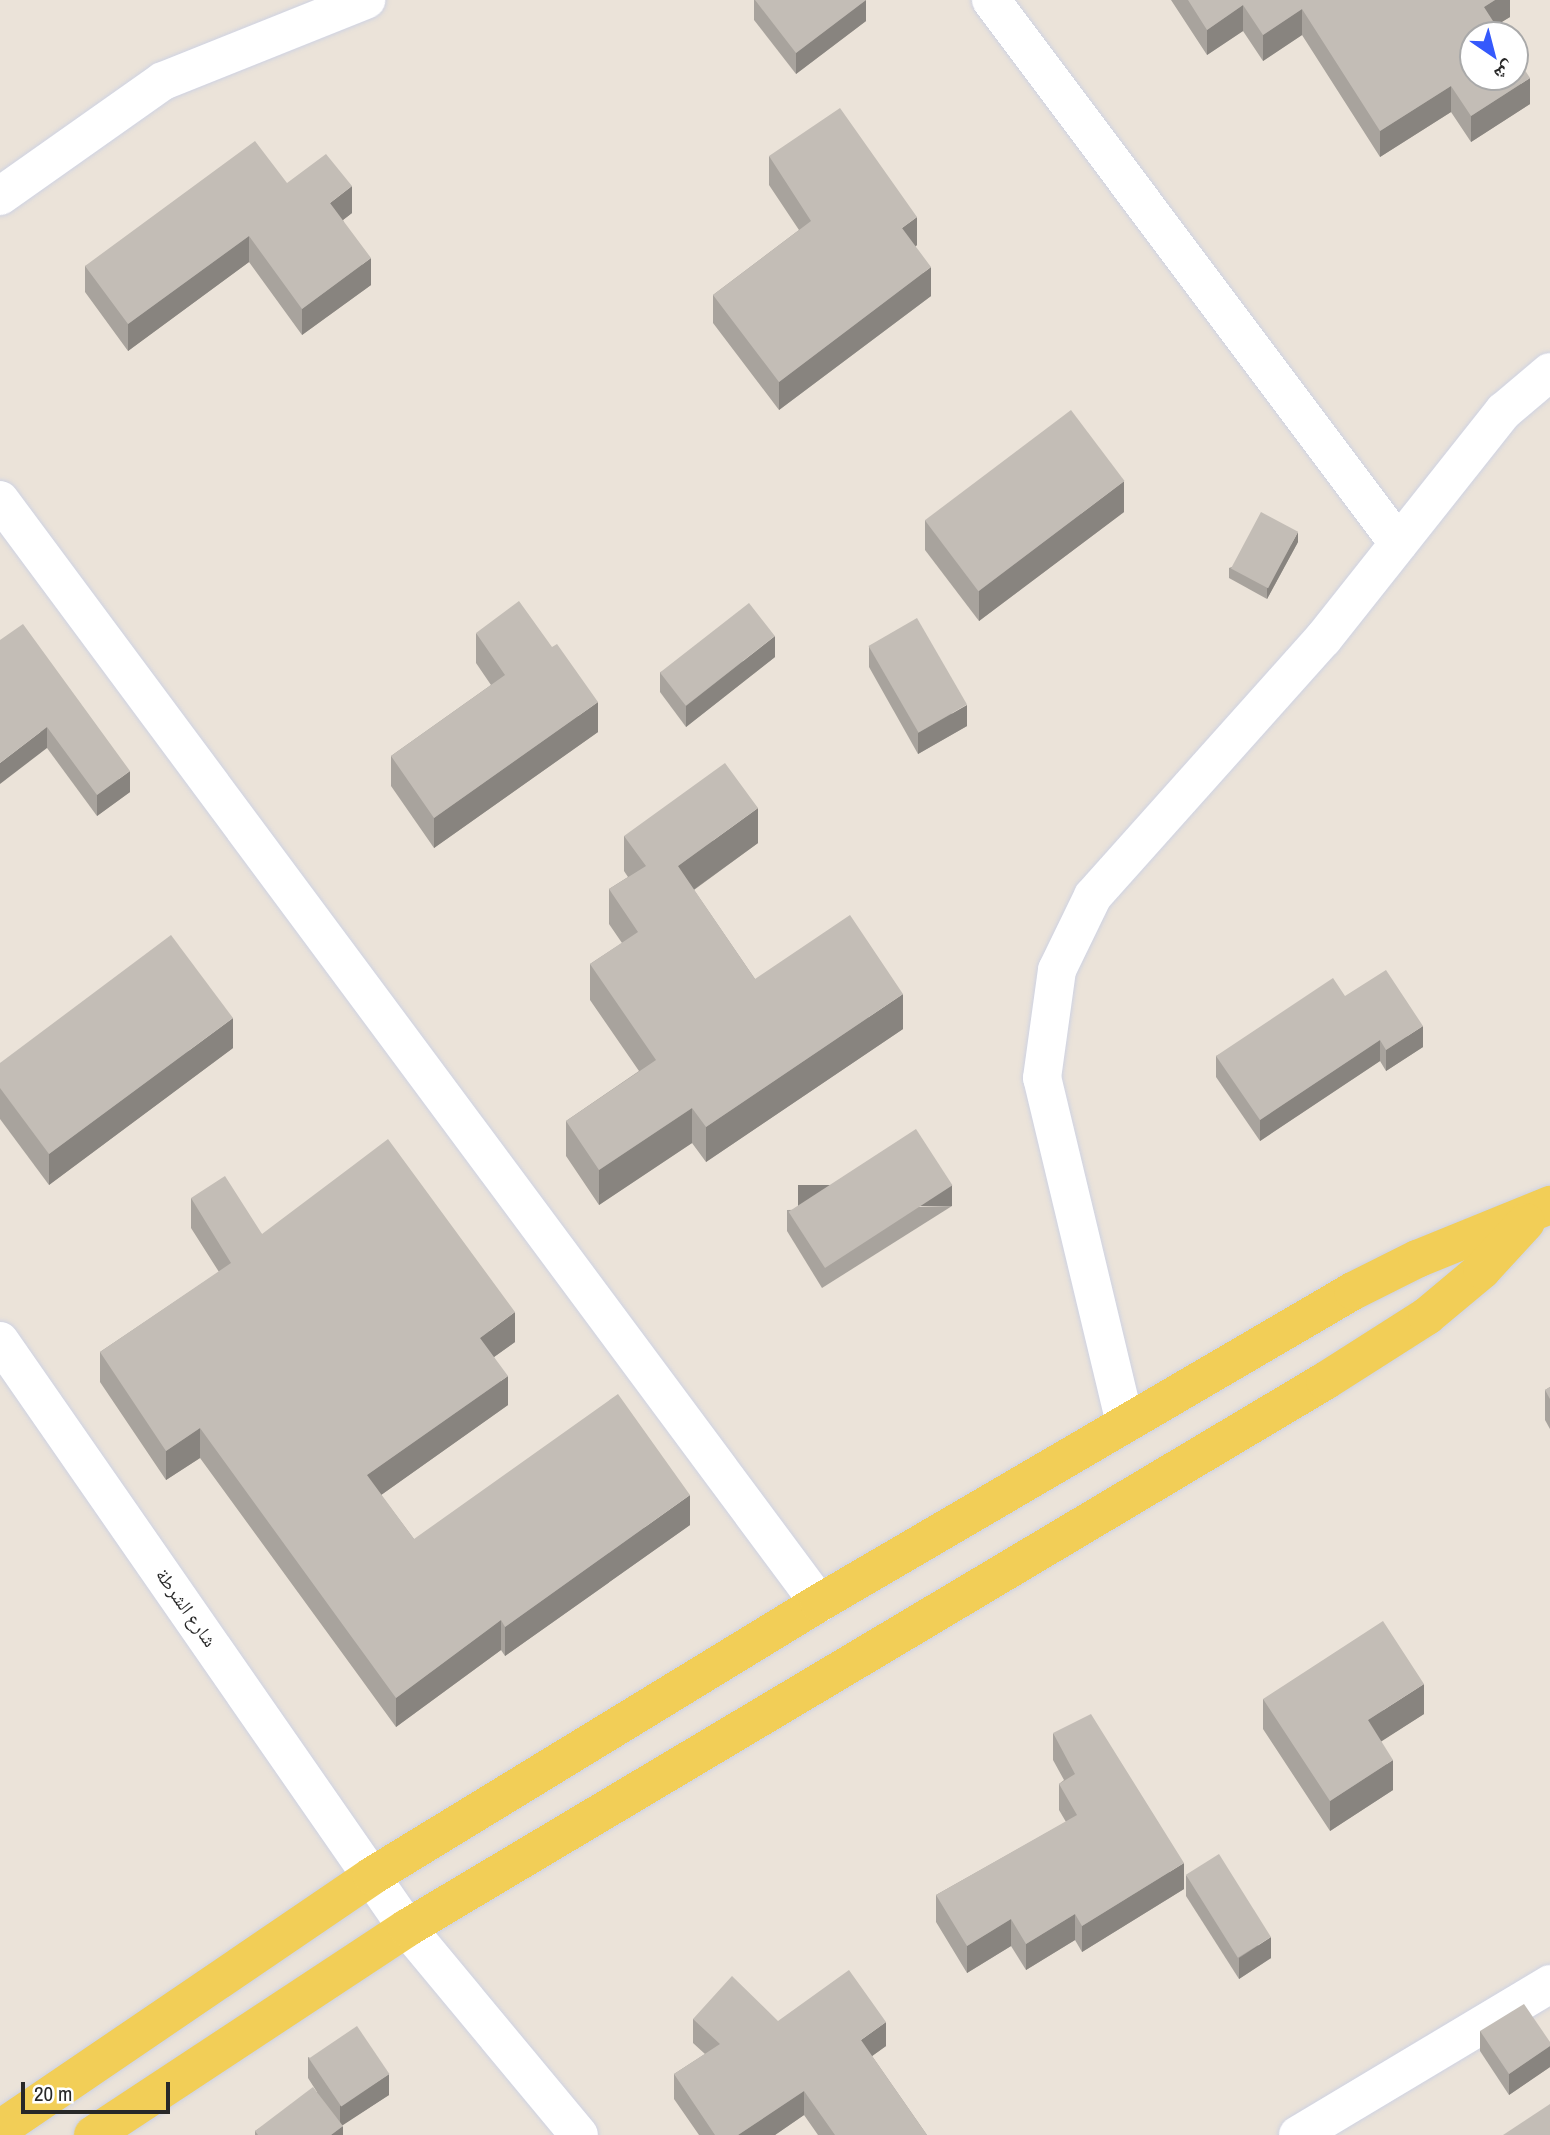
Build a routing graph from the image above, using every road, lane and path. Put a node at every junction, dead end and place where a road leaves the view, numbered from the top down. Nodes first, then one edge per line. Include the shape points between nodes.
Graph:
1 (366, 0) edge
2 (991, 0) edge
3 (0, 196) edge
4 (1550, 372) edge
5 (0, 500) edge
6 (1398, 543) junction
7 (1541, 1210) edge
8 (0, 1341) edge
9 (1125, 1423) junction
10 (819, 1603) junction
11 (372, 1876) junction
12 (407, 1928) junction
13 (1550, 1984) edge
14 (0, 2129) edge
15 (93, 2135) edge
16 (579, 2135) edge
17 (1298, 2135) edge

1 - 3 street via 163,81
2 - 6 street
4 - 6 street via 1504,411
5 - 10 street
6 - 9 street via 1323,639 1093,895 1057,970 1042,1078
7 - 9 main road via 1417,1259 1353,1291
7 - 12 main road via 1482,1270 1427,1316 1337,1374
8 - 11 street, شارع الشرطة
9 - 10 main road
10 - 11 main road
11 - 12 street, شارع الشرطة
11 - 14 main road
12 - 15 main road
12 - 16 street, شارع الشرطة
13 - 17 street

